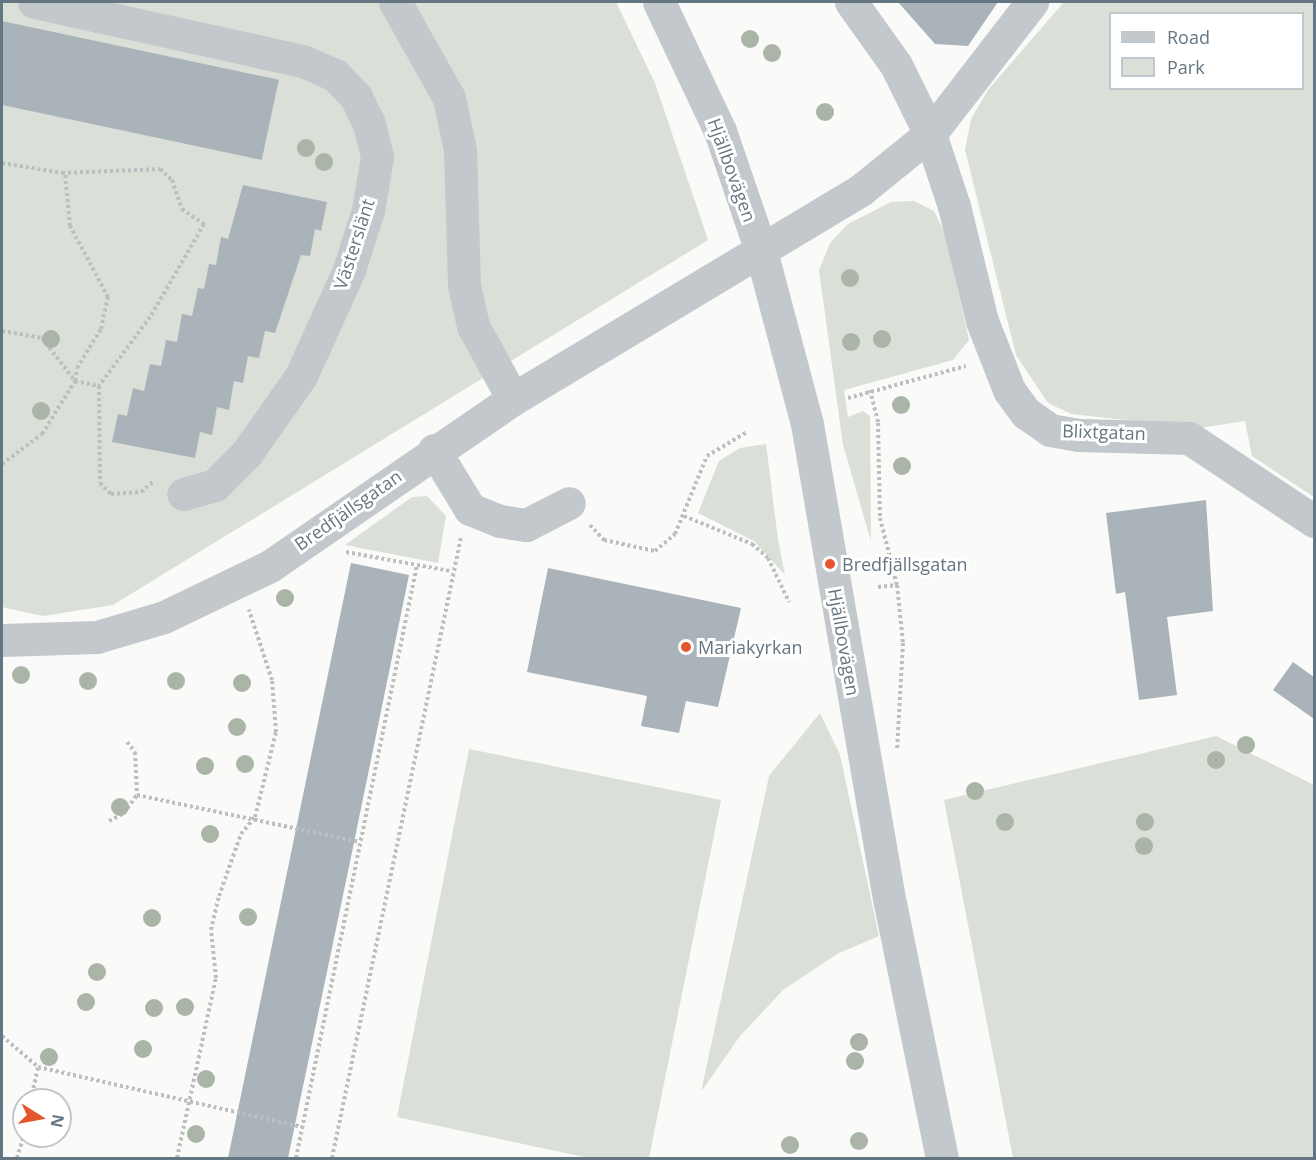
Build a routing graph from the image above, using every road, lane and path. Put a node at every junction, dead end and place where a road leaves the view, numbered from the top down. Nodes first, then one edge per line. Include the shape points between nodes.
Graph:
1 (34, 2) edge
2 (395, 2) edge
3 (659, 2) edge
4 (851, 2) edge
5 (1032, 2) edge
6 (930, 134) junction
7 (2, 163) edge
8 (65, 173) junction
9 (761, 251) junction
10 (2, 331) edge
11 (996, 357) junction
12 (75, 381) junction
13 (99, 386) junction
14 (870, 390) junction
15 (848, 398) dead end
16 (513, 399) junction
17 (747, 432) dead end
18 (434, 450) junction
19 (2, 464) edge
20 (183, 494) joint
21 (569, 503) joint
22 (470, 508) junction
23 (684, 516) junction
24 (1314, 521) edge
25 (326, 526) junction
26 (417, 565) junction
27 (451, 571) junction
28 (897, 585) junction
29 (878, 587) dead end
30 (789, 602) dead end
31 (258, 630) dead end
32 (2, 640) edge
33 (127, 742) dead end
34 (897, 756) dead end
35 (137, 795) junction
36 (255, 817) junction
37 (109, 821) dead end
38 (360, 842) junction
39 (2, 1036) edge
40 (38, 1067) junction
41 (34, 1088) edge
42 (189, 1103) junction
43 (302, 1127) junction
44 (177, 1158) edge
45 (296, 1158) edge
46 (332, 1158) edge
47 (942, 1158) edge

1 - 20 street, Västerslänt via 303,61 335,75 356,97 369,124 377,158 368,210 349,270 301,376 246,454 215,486
2 - 16 street via 449,98 460,150 466,295 473,326
3 - 9 street, Hjällbovägen via 720,132
4 - 6 street, Blixtgatan via 896,65
5 - 6 street
6 - 9 street via 862,189
6 - 11 street, Blixtgatan
7 - 8 path
8 - 12 path via 70,226 108,297 108,311 76,368
8 - 13 path via 160,169 172,180 182,209 204,224 150,317
9 - 16 street, Bredfjällsgatan
9 - 47 street, Hjällbovägen via 807,424 890,903
10 - 12 path via 42,338
11 - 14 path
11 - 24 street, Blixtgatan via 1009,390 1026,413 1050,430 1189,438
12 - 13 path
12 - 19 path via 42,434
13 - 20 path via 100,483 111,494 141,492 165,471
14 - 15 path
14 - 28 path via 878,423 880,518
16 - 18 street, Bredfjällsgatan
17 - 23 path via 707,456
18 - 22 street
18 - 25 street, Bredfjällsgatan
21 - 22 street via 526,525
21 - 23 path via 604,540 628,549 655,551
22 - 27 path
23 - 30 path via 752,544 768,558
25 - 26 path via 345,552
25 - 32 street, Bredfjällsgatan via 270,566 164,616 72,641
26 - 27 path
26 - 38 path
27 - 46 path
28 - 29 path
28 - 34 path via 903,643
31 - 36 path via 272,680 276,732
33 - 35 path via 135,752
35 - 36 path
35 - 37 path via 124,813
36 - 38 path
36 - 42 path via 241,834 211,930 216,978
38 - 43 path
39 - 40 path
40 - 41 path
40 - 42 path
42 - 43 path
42 - 44 path
43 - 45 path

